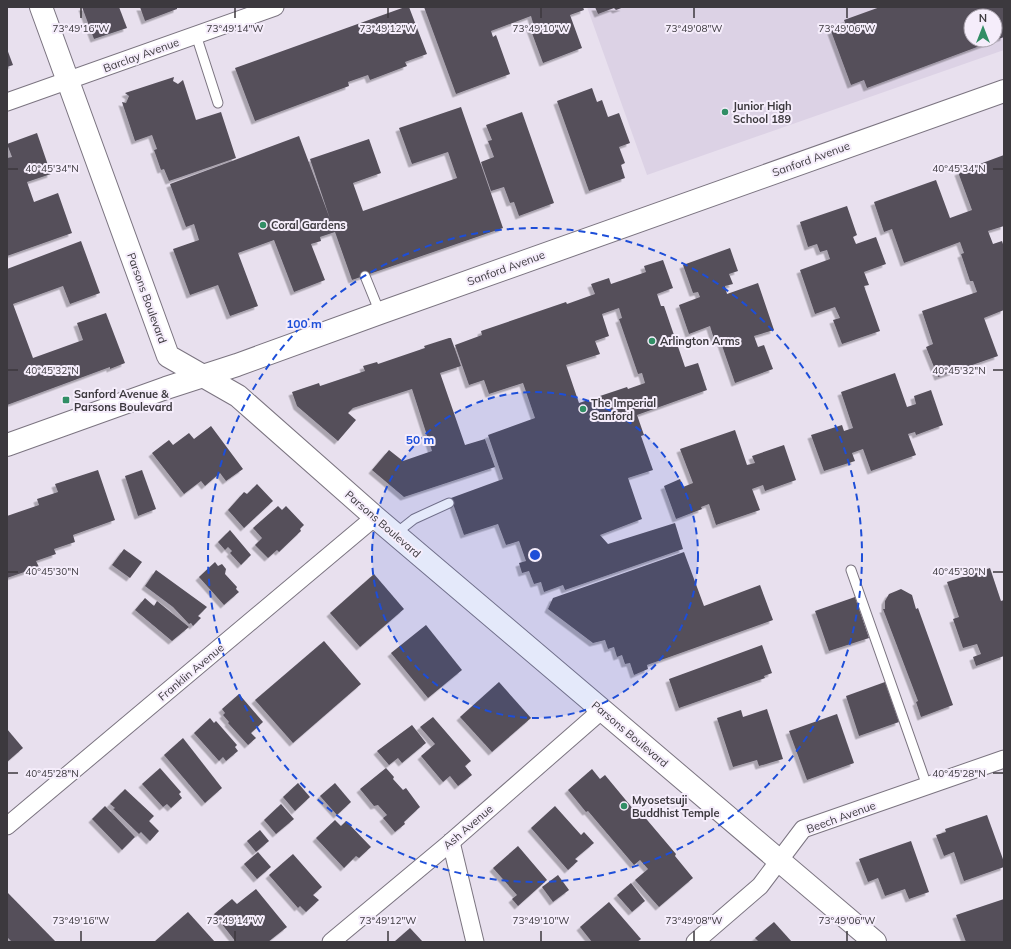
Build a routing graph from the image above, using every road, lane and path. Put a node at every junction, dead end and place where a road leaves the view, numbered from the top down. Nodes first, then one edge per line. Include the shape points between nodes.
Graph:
1 (40, 7) edge
2 (276, 7) edge
3 (196, 35) junction
4 (67, 81) junction
5 (1004, 91) edge
6 (7, 102) edge
7 (218, 103) dead end
8 (365, 276) dead end
9 (380, 312) junction
10 (202, 376) junction
11 (7, 444) edge
12 (449, 503) dead end
13 (375, 518) junction
14 (395, 534) junction
15 (851, 570) dead end
16 (602, 710) junction
17 (1004, 759) edge
18 (927, 786) junction
19 (7, 826) edge
20 (451, 842) junction
21 (779, 860) junction
22 (332, 942) edge
23 (475, 942) edge
24 (695, 942) edge
25 (874, 942) edge

1 - 4 street, Parsons Boulevard
2 - 3 street, Barclay Avenue
3 - 4 street, Barclay Avenue
3 - 7 lane
4 - 6 street, Barclay Avenue
4 - 10 street, Parsons Boulevard via 168,356
5 - 9 street, Sanford Avenue
8 - 9 lane
9 - 10 street, Sanford Avenue
10 - 11 street, Sanford Avenue
10 - 13 street, Parsons Boulevard via 238,396
12 - 14 lane via 414,519
13 - 14 street, Parsons Boulevard
13 - 19 street, Franklin Avenue
14 - 16 street, Parsons Boulevard
15 - 18 lane
16 - 20 street, Ash Avenue
16 - 21 street, Parsons Boulevard
17 - 18 street, Beech Avenue
18 - 21 street, Beech Avenue via 803,829
20 - 22 street, Ash Avenue
20 - 23 street
21 - 24 street, Beech Avenue via 760,886
21 - 25 street, Parsons Boulevard

